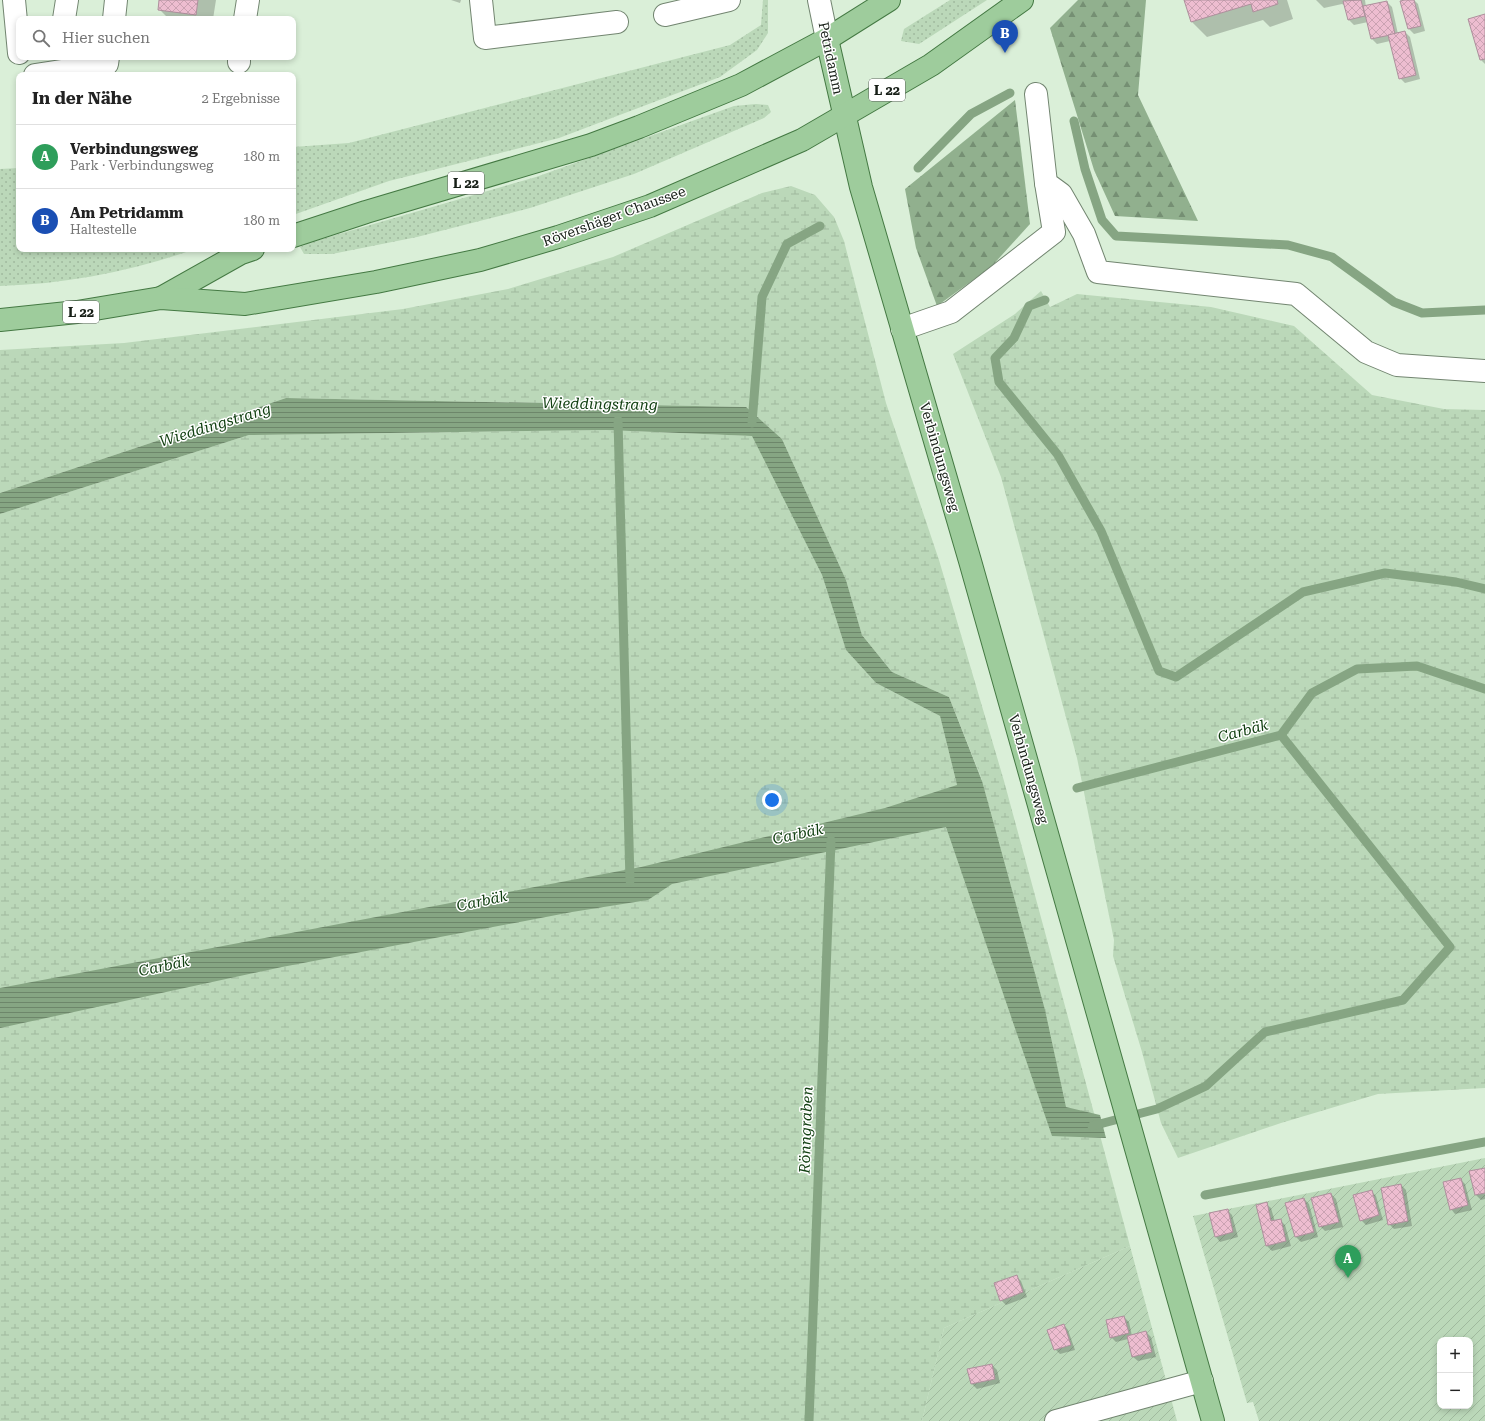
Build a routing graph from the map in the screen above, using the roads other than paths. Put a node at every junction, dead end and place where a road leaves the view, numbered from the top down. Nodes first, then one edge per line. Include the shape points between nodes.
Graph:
1 (14, 0) edge
2 (67, 0) edge
3 (116, 0) edge
4 (248, 0) edge
5 (481, 0) edge
6 (729, 0) edge
7 (819, 0) edge
8 (889, 0) edge
9 (1022, 0) edge
10 (665, 15) dead end
11 (64, 16) edge
12 (114, 16) edge
13 (245, 16) edge
14 (16, 21) edge
15 (617, 22) dead end
16 (827, 39) junction
17 (19, 60) edge
18 (108, 60) edge
19 (49, 68) edge
20 (21, 72) edge
21 (1036, 94) dead end
22 (844, 116) junction
23 (1046, 183) junction
24 (296, 235) edge
25 (243, 252) edge
26 (161, 298) junction
27 (0, 320) edge
28 (902, 329) junction
29 (1485, 371) edge
30 (1202, 1381) junction
31 (1056, 1421) edge
32 (1213, 1421) edge

1 - 14 street
2 - 11 street
3 - 12 street
4 - 13 street
5 - 15 street via 485,38
6 - 10 street
7 - 16 street, Petridamm
8 - 16 main road, L 22
9 - 22 main road, Rövershäger Chaussee / L 22 via 931,64
16 - 22 main road, Petridamm
16 - 24 main road, L 22 via 741,85 598,142
17 - 20 street
18 - 19 street via 107,64
21 - 23 street
22 - 26 main road, Rövershäger Chaussee / L 22 via 762,159 650,206 480,260 376,282 245,304
22 - 28 main road, Verbindungsweg via 861,187
23 - 28 street via 1054,232 951,312
23 - 29 street via 1061,194 1084,234 1098,272 1296,294 1366,352 1397,365
25 - 26 main road, Rövershäger Chaussee / L 22
26 - 27 main road, Rövershäger Chaussee / L 22 via 77,312
28 - 30 main road, Verbindungsweg
30 - 31 street
30 - 32 main road, Verbindungsweg

